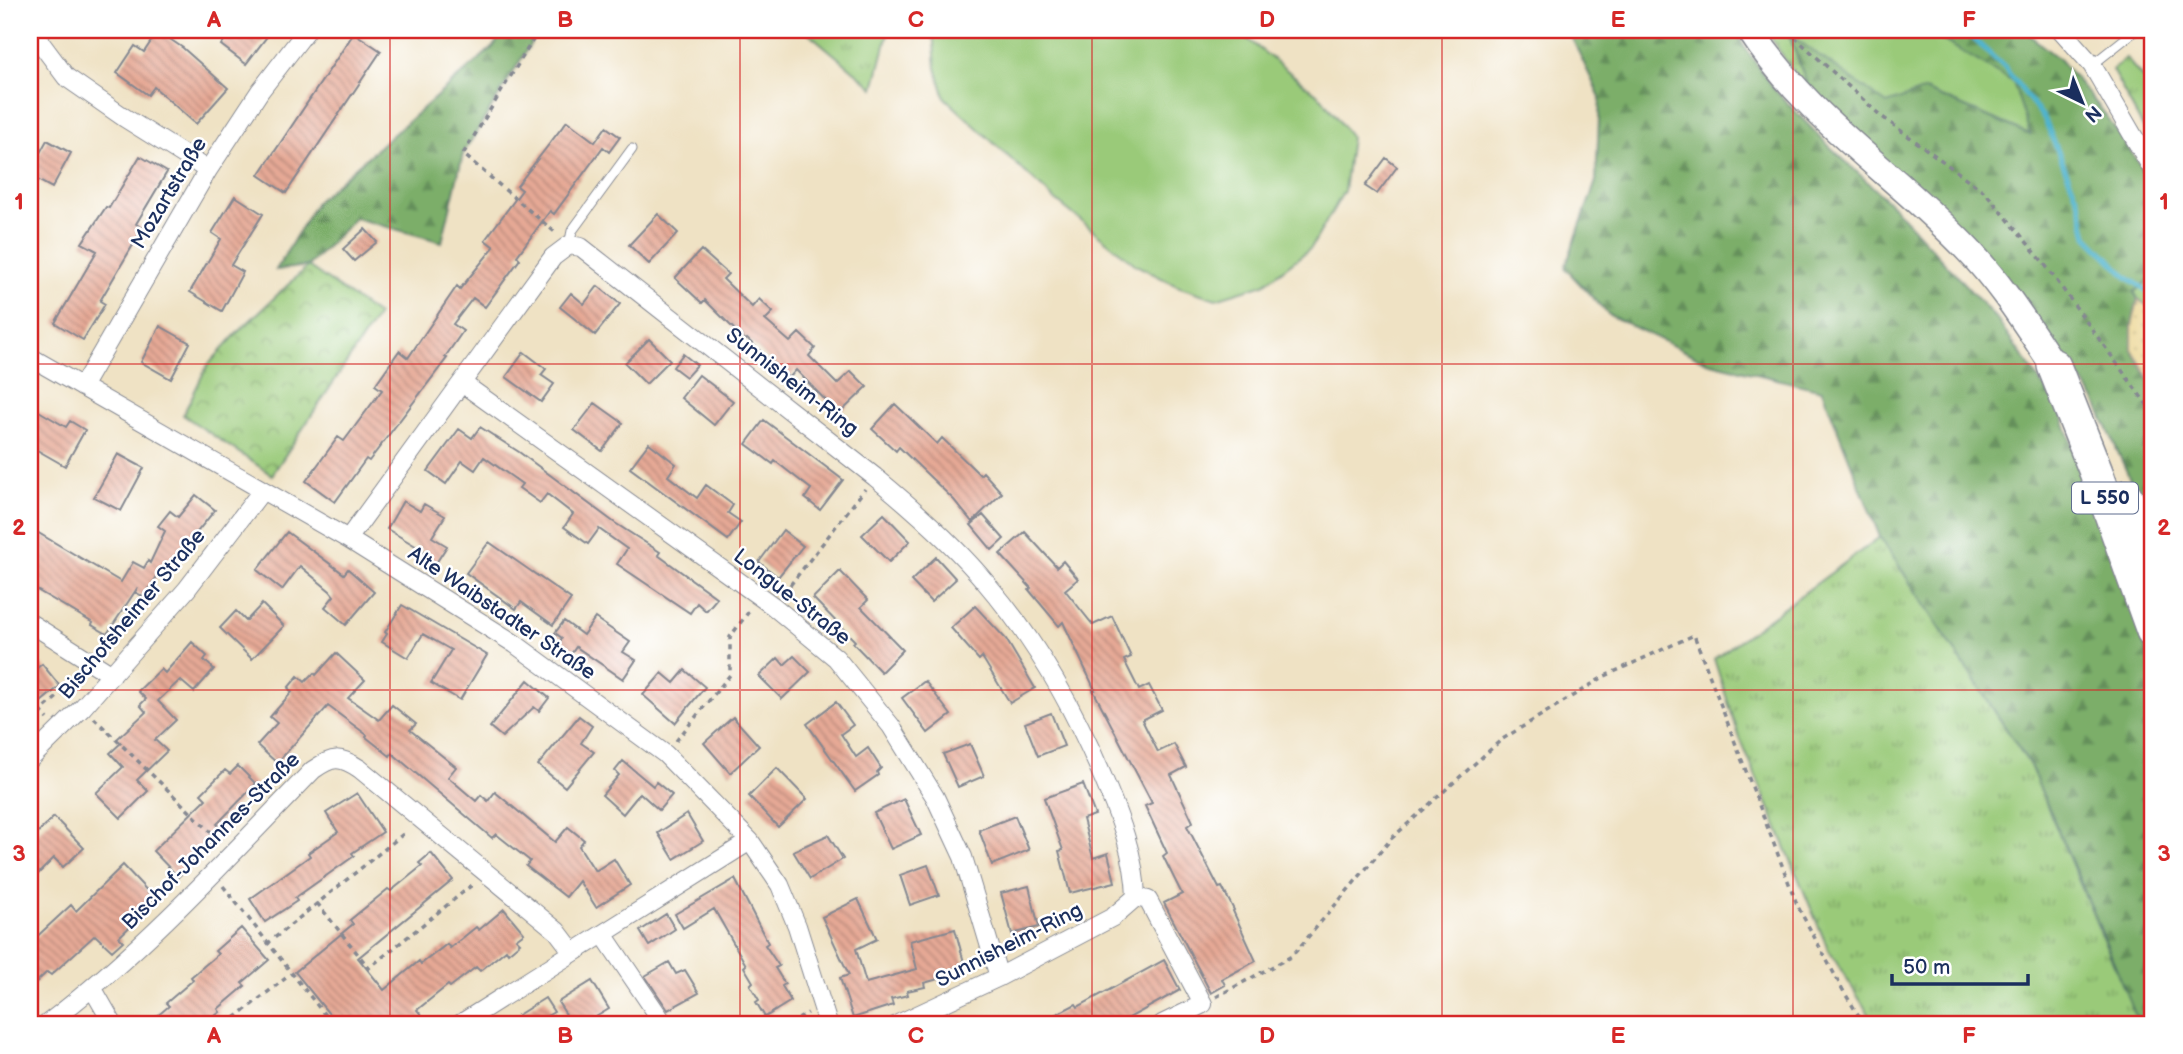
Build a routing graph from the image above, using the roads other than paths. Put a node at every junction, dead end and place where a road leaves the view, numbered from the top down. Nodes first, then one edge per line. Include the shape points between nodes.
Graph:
1 (31, 30) edge
2 (307, 30) edge
3 (1751, 30) edge
4 (2061, 30) edge
5 (2136, 30) edge
6 (2092, 65) junction
7 (632, 149) dead end
8 (208, 170) junction
9 (2153, 170) edge
10 (569, 245) junction
11 (30, 357) edge
12 (2054, 366) junction
13 (461, 383) junction
14 (82, 387) junction
15 (261, 492) junction
16 (348, 539) junction
17 (2153, 558) edge
18 (30, 623) edge
19 (2153, 631) edge
20 (112, 675) junction
21 (30, 759) edge
22 (750, 841) junction
23 (1136, 897) junction
24 (603, 934) junction
25 (573, 952) junction
26 (999, 977) junction
27 (93, 989) junction
28 (481, 1019) edge
29 (47, 1024) edge
30 (113, 1024) edge
31 (460, 1024) edge
32 (664, 1024) edge
33 (828, 1024) edge
34 (898, 1024) edge
35 (1162, 1024) edge

1 - 8 street via 66,77
2 - 8 street, Mozartstraße
3 - 12 main road, L 550 via 1772,63 1820,116 1968,249 1997,282
4 - 6 street
5 - 6 lane
6 - 9 street
7 - 10 lane via 572,231
8 - 14 street, Mozartstraße
10 - 13 street via 552,257
10 - 23 street, Sunnisheim-Ring via 593,255 875,477 916,511 987,584 1039,655 1088,740 1121,820 1135,873
11 - 14 street, Alte Waibstadter Straße
12 - 17 highway, L 550 via 2108,456
12 - 19 highway, L 550
13 - 16 street
13 - 26 street, Longue-Straße via 836,657 891,726 935,797 962,857
14 - 15 street, Alte Waibstadter Straße
15 - 16 street, Alte Waibstadter Straße
15 - 20 street, Bischofsheimer Straße via 187,589
16 - 22 street, Alte Waibstadter Straße via 515,644 665,754
18 - 20 street
20 - 21 street, Bischofsheimer Straße
22 - 24 street
22 - 33 street, Alte Waibstadter Straße via 780,885
23 - 26 street, Sunnisheim-Ring via 1113,917
23 - 35 street via 1148,900 1203,1004
24 - 25 street
24 - 32 street
25 - 27 street, Bischof-Johannes-Straße via 557,932 360,769 335,759 313,770
25 - 28 street
26 - 34 street, Sunnisheim-Ring
27 - 29 street, Bischof-Johannes-Straße
27 - 30 street
28 - 31 street

